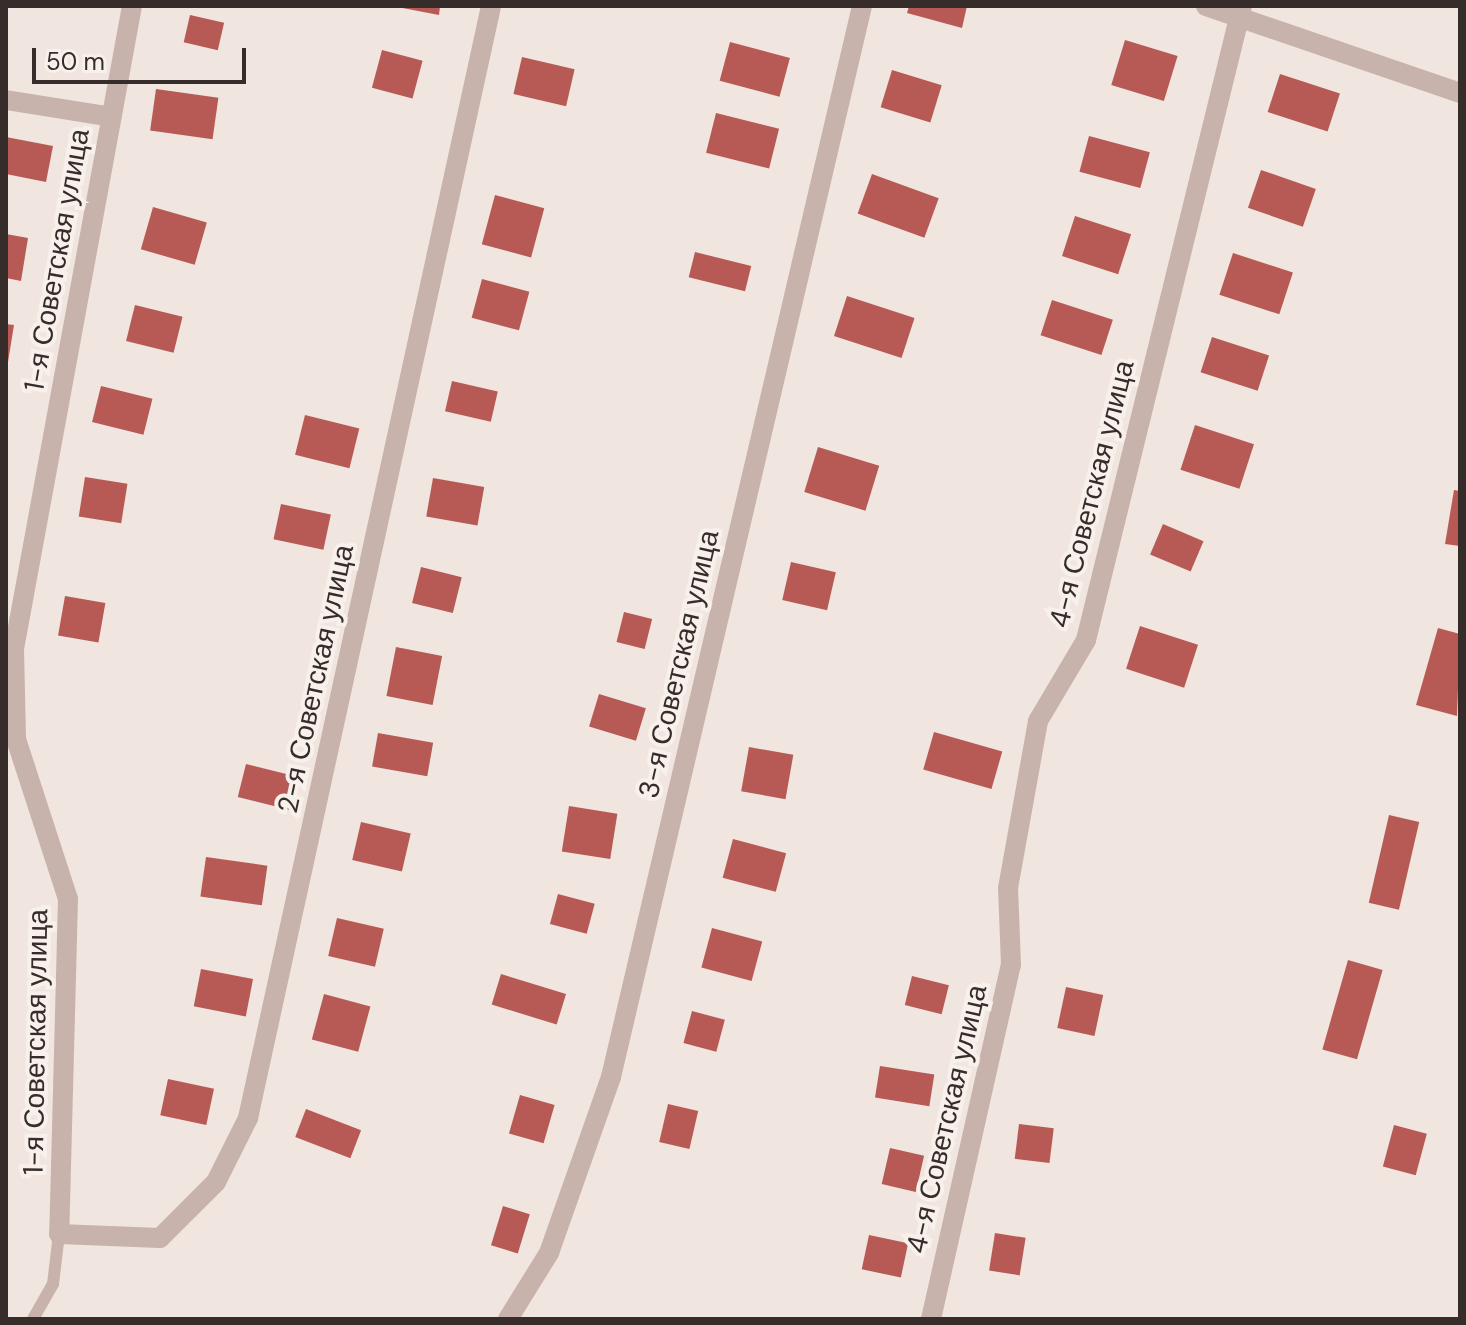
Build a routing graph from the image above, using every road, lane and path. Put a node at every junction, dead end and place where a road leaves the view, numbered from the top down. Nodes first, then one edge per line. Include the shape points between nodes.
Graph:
1 (132, 6) edge
2 (491, 6) edge
3 (862, 6) edge
4 (1206, 6) edge
5 (1240, 10) edge
6 (1460, 93) edge
7 (6, 100) edge
8 (112, 117) junction
9 (59, 1234) junction
10 (33, 1319) edge
11 (508, 1319) edge
12 (931, 1319) edge

1 - 8 street, 1-я Советская улица
2 - 9 street, 2-я Советская улица via 248,1118 216,1182 160,1238
3 - 11 street, 3-я Советская улица via 611,1077 549,1253
4 - 5 street
5 - 6 street
5 - 12 street, 4-я Советская улица via 1086,640 1038,721 1008,888 1011,965
7 - 8 street
8 - 9 street, 1-я Советская улица via 14,649 16,739 68,899
9 - 10 lane via 53,1284

